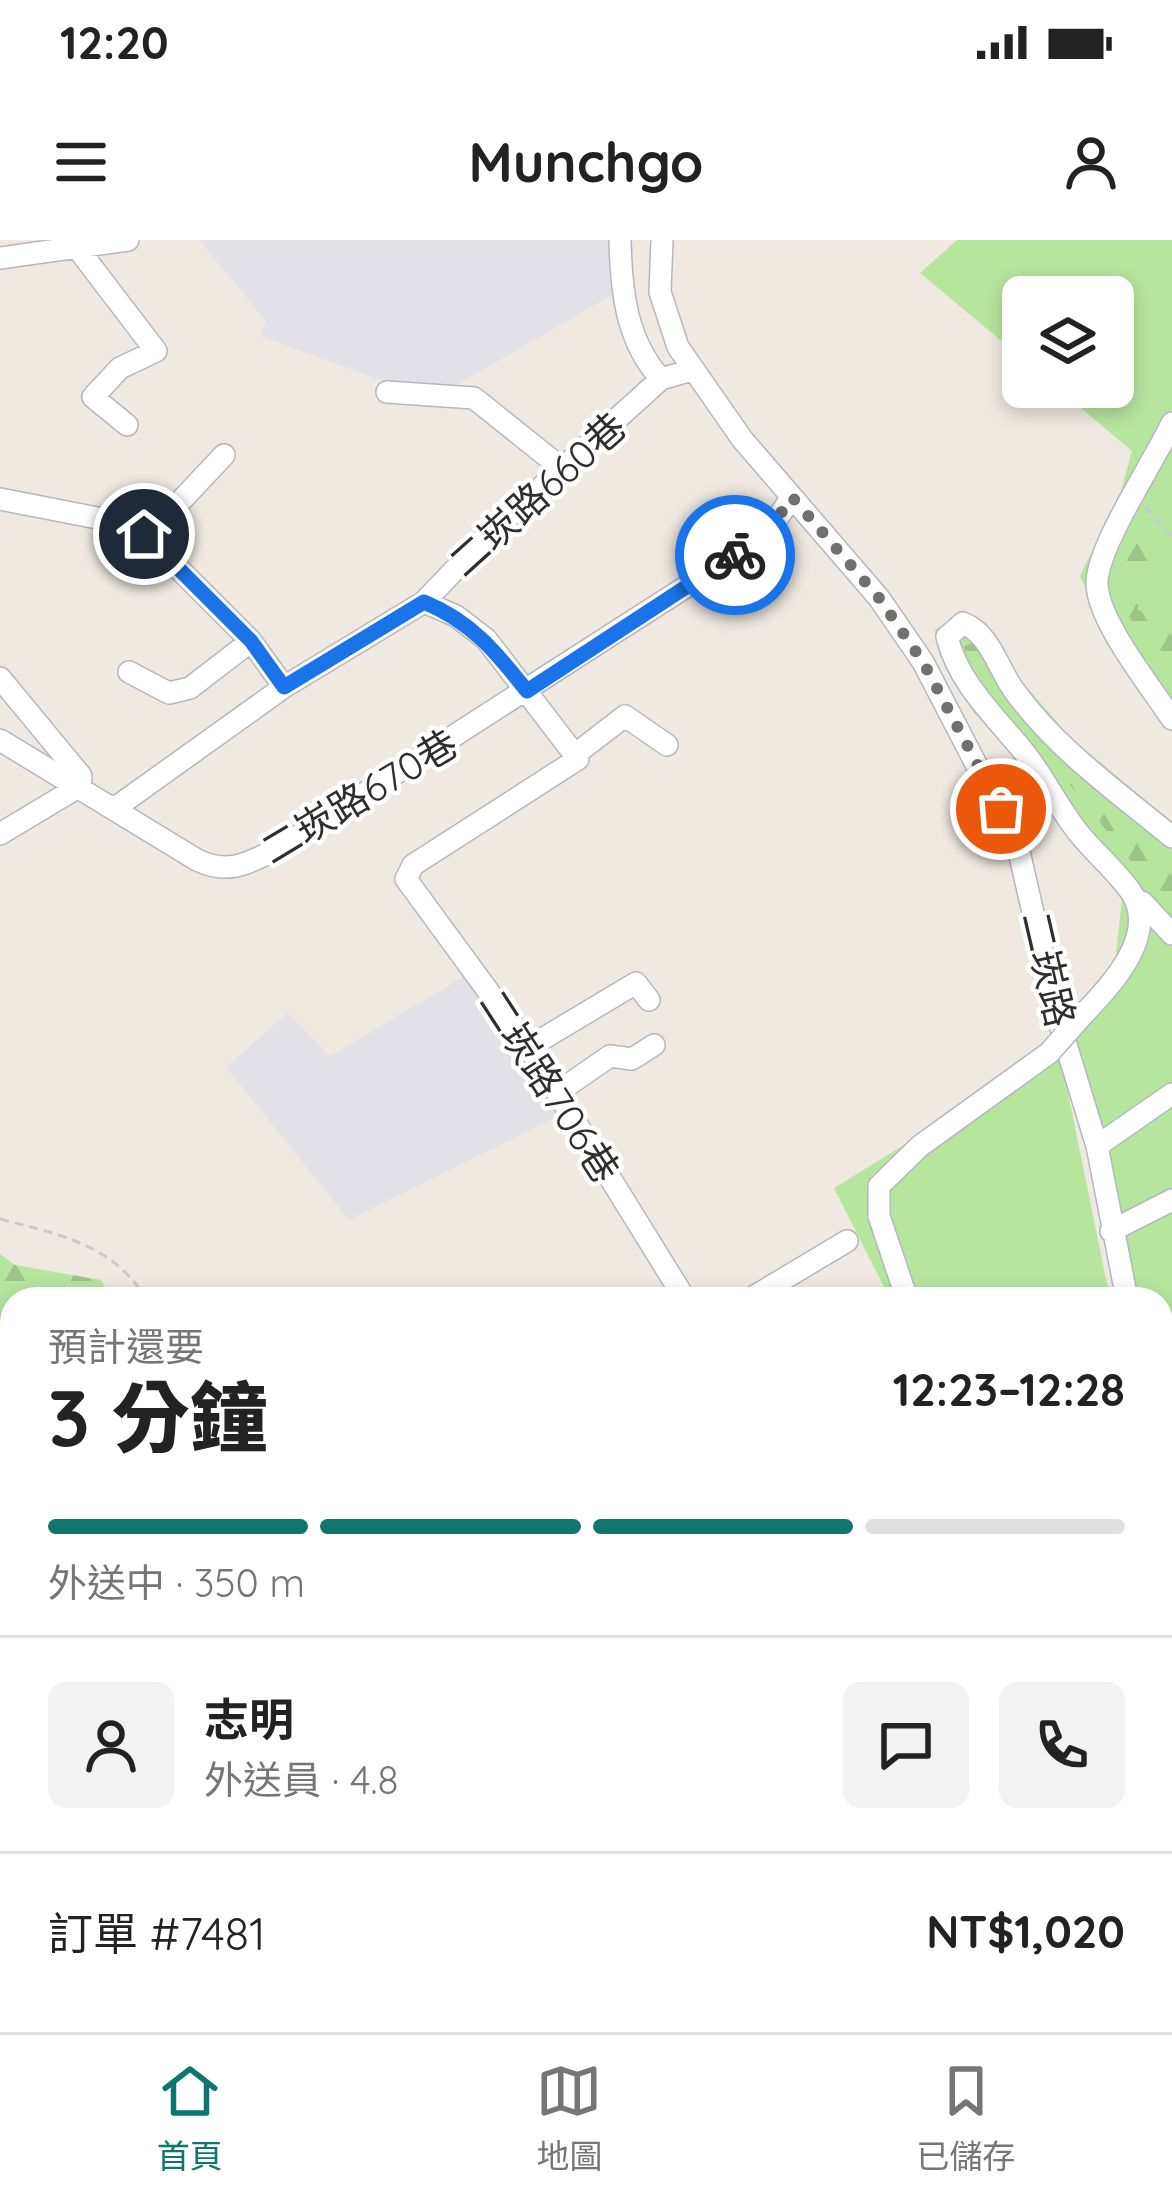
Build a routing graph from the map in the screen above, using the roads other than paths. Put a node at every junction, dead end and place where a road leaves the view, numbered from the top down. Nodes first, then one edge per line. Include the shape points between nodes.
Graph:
1 (128, 240) edge
2 (620, 240) edge
3 (662, 240) edge
4 (75, 245) junction
5 (0, 258) edge
6 (692, 370) junction
7 (662, 379) junction
8 (387, 392) dead end
9 (1172, 424) edge
10 (127, 425) dead end
11 (224, 455) dead end
12 (564, 470) junction
13 (792, 497) junction
14 (0, 499) edge
15 (128, 524) junction
16 (424, 602) junction
17 (251, 641) junction
18 (129, 672) dead end
19 (0, 678) edge
20 (284, 687) junction
21 (527, 691) junction
22 (1172, 718) edge
23 (0, 740) edge
24 (667, 745) dead end
25 (577, 753) junction
26 (80, 786) junction
27 (115, 808) junction
28 (0, 834) edge
29 (1172, 837) edge
30 (1142, 902) dead end
31 (1172, 934) edge
32 (649, 1000) dead end
33 (655, 1045) dead end
34 (529, 1047) junction
35 (558, 1093) junction
36 (1172, 1094) edge
37 (1096, 1146) junction
38 (1172, 1200) edge
39 (1111, 1231) junction
40 (847, 1241) dead end
41 (679, 1287) edge
42 (770, 1287) edge
43 (903, 1287) edge
44 (1124, 1287) edge

1 - 4 street
2 - 7 street via 629,319
3 - 6 street, 二崁路 via 666,317
4 - 5 street
4 - 10 street via 156,351 120,368 93,397
6 - 7 street
6 - 13 street, 二崁路
7 - 12 street, 二崁路660巷
8 - 12 street via 474,398
9 - 22 street via 1105,549 1097,584 1115,632
11 - 15 street via 176,506
12 - 16 street, 二崁路660巷
13 - 21 street, 二崁路670巷 via 765,536
13 - 37 street, 二崁路 via 923,662 1017,843
14 - 15 street
15 - 17 street
16 - 20 street, 二崁路660巷
16 - 21 street via 486,639
17 - 18 street via 190,688 169,693
17 - 20 street
19 - 26 street via 81,776
20 - 27 street, 二崁路660巷
21 - 25 street
21 - 27 street, 二崁路670巷 via 237,868 214,869
23 - 26 street, 二崁路670巷
24 - 25 street via 625,716
25 - 34 street, 二崁路706巷 via 412,865 406,879
26 - 27 street, 二崁路670巷
26 - 28 street
29 - 43 street, bridge via 1066,750 1013,689 977,629 963,623 947,638 986,710 1134,896 1137,924 1126,969 1049,1053 920,1146 879,1186 879,1216
30 - 31 street
32 - 34 street via 636,983
33 - 35 street via 632,1059 610,1057
34 - 35 street, 二崁路706巷
35 - 41 street, 二崁路706巷
36 - 37 street
37 - 39 street, 二崁路
38 - 39 street
39 - 44 street, 二崁路
40 - 42 street

